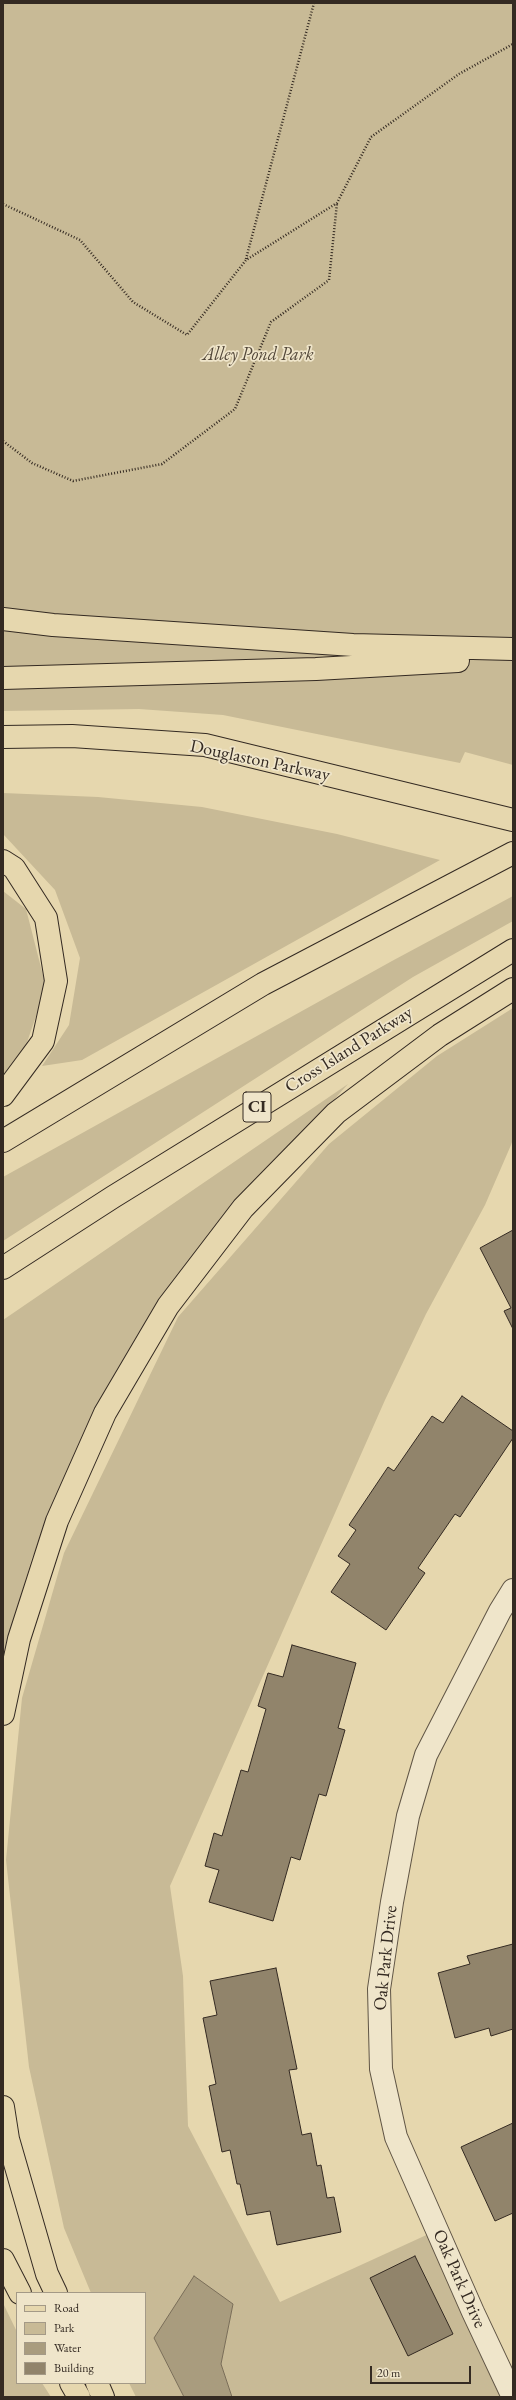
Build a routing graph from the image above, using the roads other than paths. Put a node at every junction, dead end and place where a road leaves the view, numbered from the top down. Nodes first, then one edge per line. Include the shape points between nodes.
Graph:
1 (3, 619) edge
2 (513, 650) edge
3 (513, 657) edge
4 (3, 678) edge
5 (3, 737) edge
6 (513, 820) edge
7 (513, 854) edge
8 (3, 861) edge
9 (513, 950) edge
10 (513, 989) edge
11 (3, 1095) edge
12 (3, 1141) edge
13 (3, 1268) edge
14 (513, 1590) edge
15 (3, 1714) edge
16 (3, 2108) edge
17 (3, 2260) edge
18 (19, 2292) edge
19 (56, 2292) edge
20 (72, 2384) edge
21 (97, 2384) edge
22 (79, 2397) edge
23 (103, 2397) edge
24 (513, 2397) edge

1 - 2 main road via 69,626 353,645
3 - 4 main road via 316,669
5 - 6 main road, Douglaston Parkway via 72,736 205,745
7 - 12 main road via 263,984
8 - 11 main road via 14,868 46,918 56,981 43,1041
9 - 13 main road, Cross Island Parkway / CI via 119,1192
10 - 15 main road via 440,1035 336,1112 243,1208 168,1306 105,1413 57,1521 18,1639
14 - 24 street, Oak Park Drive via 426,1755 408,1816 379,1989 381,2068 396,2137
16 - 19 main road via 8,2139
17 - 18 main road
20 - 22 main road
21 - 23 main road

